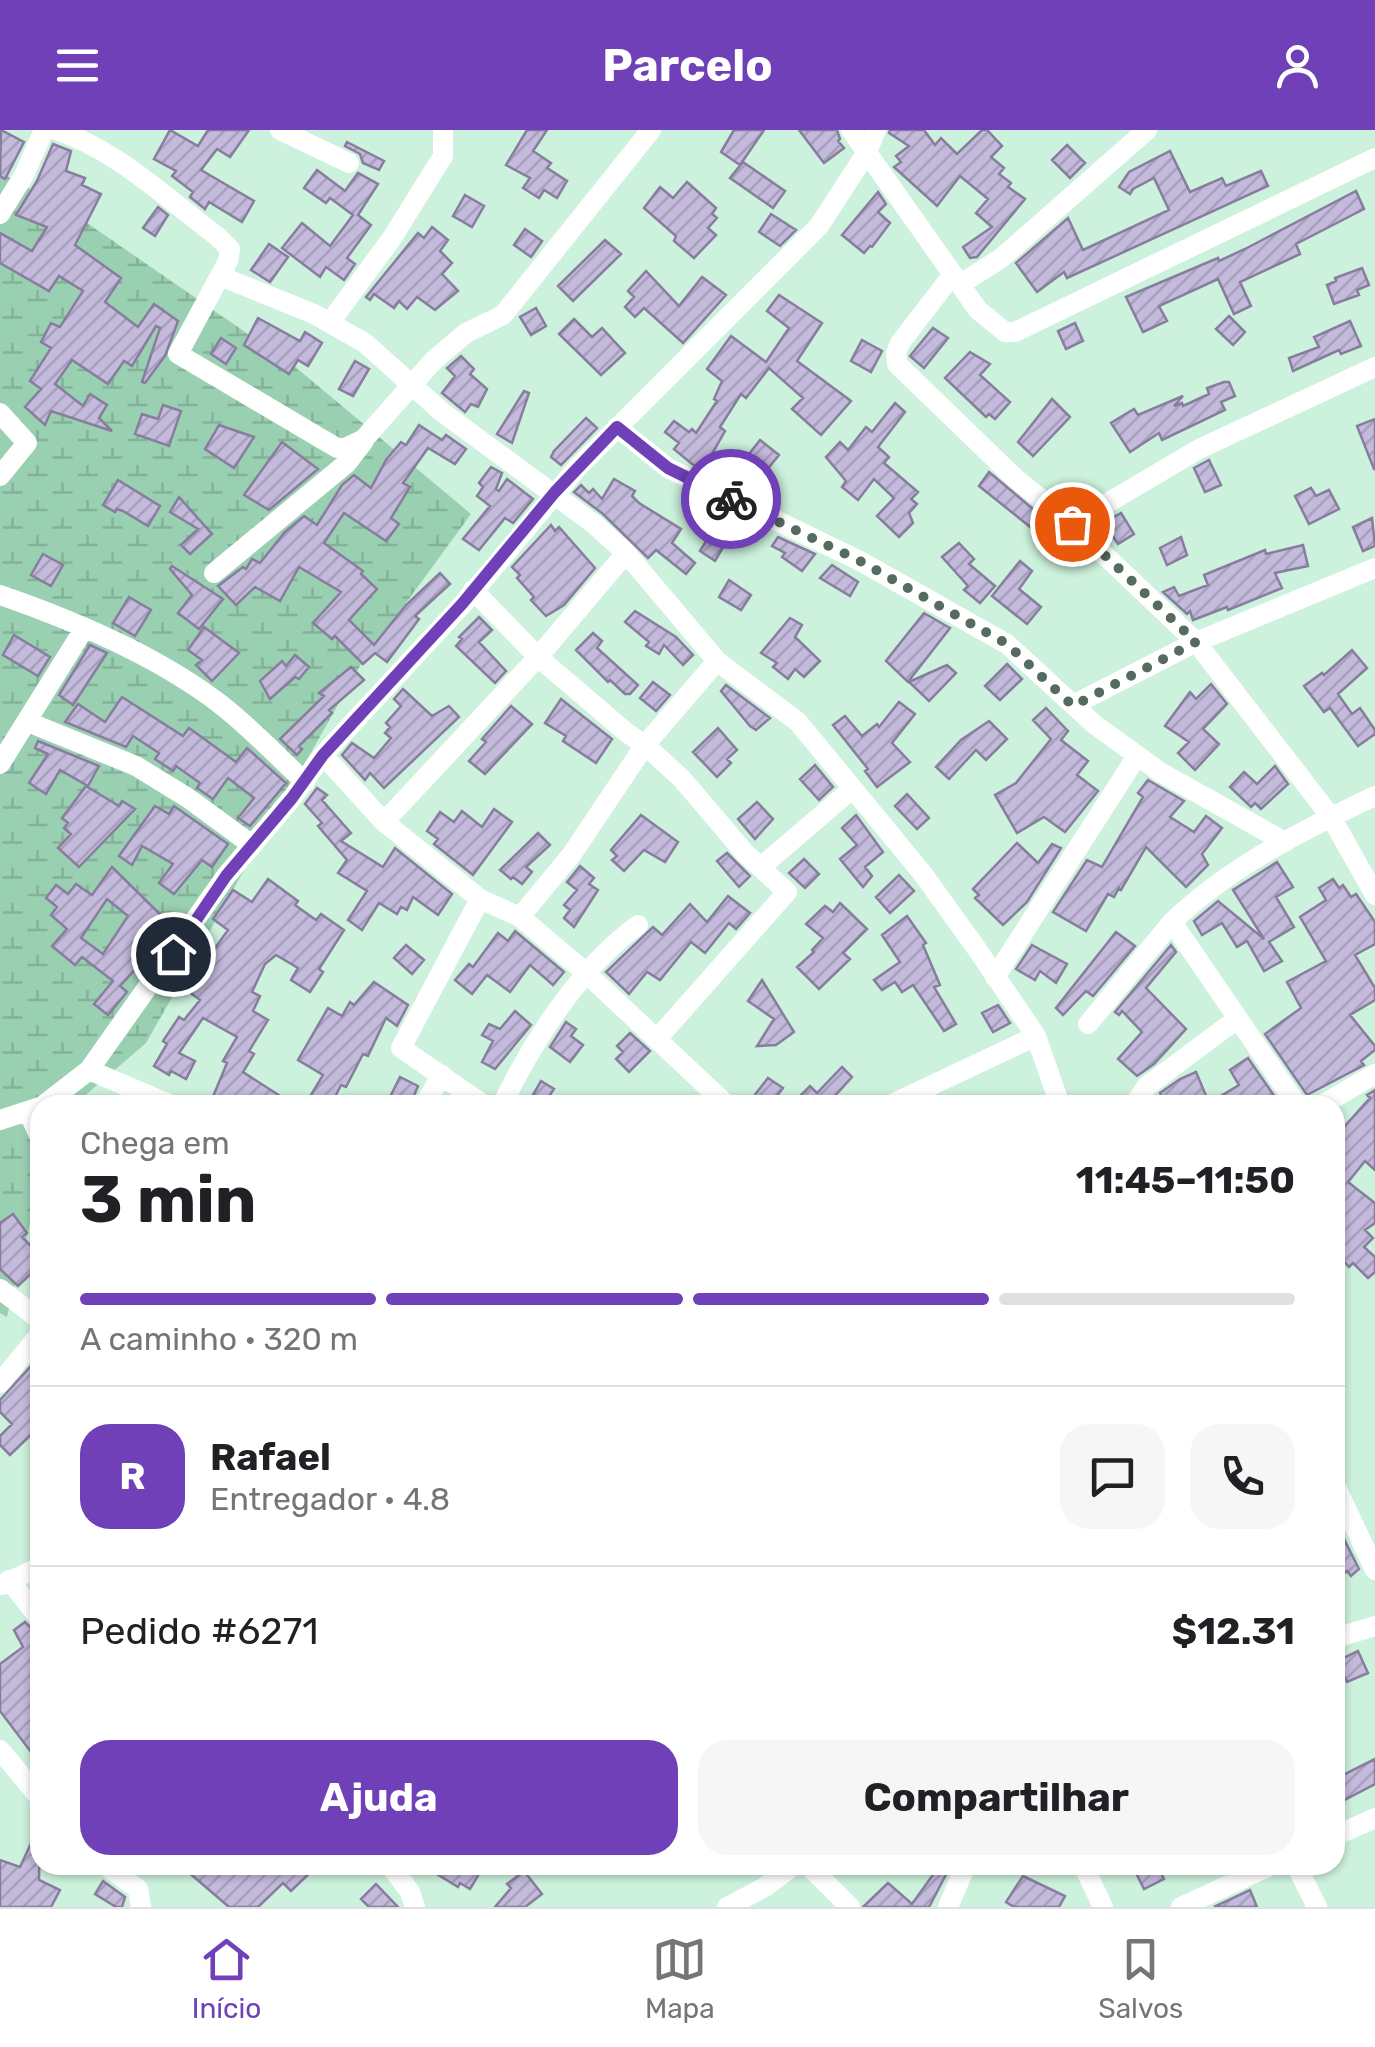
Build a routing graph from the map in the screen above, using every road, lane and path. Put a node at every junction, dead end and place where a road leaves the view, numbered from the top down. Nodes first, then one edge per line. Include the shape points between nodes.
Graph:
1 (44, 130) edge
2 (56, 130) edge
3 (280, 130) edge
4 (443, 130) edge
5 (651, 130) edge
6 (851, 130) edge
7 (876, 130) edge
8 (1147, 130) edge
9 (867, 152) junction
10 (1375, 158) edge
11 (349, 163) dead end
12 (0, 214) edge
13 (220, 276) junction
14 (957, 279) junction
15 (331, 321) junction
16 (1375, 367) edge
17 (410, 386) junction
18 (0, 413) edge
19 (617, 427) junction
20 (342, 456) junction
21 (0, 476) edge
22 (555, 492) junction
23 (1072, 524) junction
24 (626, 553) junction
25 (1375, 568) edge
26 (214, 573) dead end
27 (472, 590) junction
28 (1, 596) edge
29 (84, 629) junction
30 (1196, 642) junction
31 (538, 658) junction
32 (717, 661) junction
33 (1073, 706) junction
34 (28, 722) junction
35 (646, 745) junction
36 (323, 755) junction
37 (1137, 756) junction
38 (0, 764) edge
39 (305, 782) junction
40 (852, 789) junction
41 (1375, 796) edge
42 (1331, 817) junction
43 (384, 822) junction
44 (1286, 842) junction
45 (252, 846) junction
46 (761, 867) junction
47 (1375, 895) edge
48 (480, 899) junction
49 (520, 917) junction
50 (1172, 922) junction
51 (638, 925) dead end
52 (585, 972) junction
53 (995, 977) junction
54 (1237, 1019) junction
55 (1088, 1024) dead end
56 (1036, 1036) junction
57 (657, 1040) junction
58 (89, 1070) junction
59 (1375, 1074) edge
60 (442, 1075) junction
61 (55, 1095) edge
62 (147, 1095) edge
63 (430, 1095) edge
64 (470, 1095) edge
65 (507, 1095) edge
66 (716, 1095) edge
67 (911, 1095) edge
68 (1057, 1095) edge
69 (1141, 1095) edge
70 (1290, 1095) edge
71 (1339, 1095) edge
72 (30, 1110) edge
73 (0, 1120) edge
74 (0, 1288) edge
75 (30, 1312) edge
76 (30, 1346) edge
77 (2, 1378) edge
78 (1345, 1506) edge
79 (1375, 1570) edge
80 (30, 1571) edge
81 (4, 1583) edge
82 (30, 1609) edge
83 (1375, 1626) edge
84 (1345, 1635) edge
85 (0, 1750) edge
86 (30, 1786) edge
87 (1375, 1818) edge
88 (1345, 1832) edge
89 (119, 1875) edge
90 (397, 1875) edge
91 (781, 1875) edge
92 (818, 1875) edge
93 (962, 1875) edge
94 (1088, 1875) edge
95 (1250, 1875) edge
96 (1301, 1875) edge
97 (141, 1907) edge
98 (415, 1907) edge
99 (728, 1907) edge
100 (850, 1907) edge
101 (948, 1907) edge
102 (1104, 1907) edge
103 (1181, 1907) edge
104 (1316, 1907) edge

1 - 12 street
2 - 13 street via 120,162 217,236 230,250
3 - 11 street
4 - 15 street via 443,156
5 - 17 street via 503,315 466,333
6 - 9 street
7 - 9 street
8 - 14 street via 1000,260
9 - 14 street
9 - 19 street via 819,226
10 - 14 street via 1015,332 1005,332 978,310
13 - 15 street
13 - 20 street via 178,354
14 - 23 street via 900,342 898,364
15 - 17 street
16 - 23 street via 1199,449
17 - 20 street
17 - 22 street
18 - 21 street via 27,443
19 - 22 street
19 - 33 street via 668,468 860,561 1007,644
20 - 26 street
22 - 24 street
22 - 27 street
23 - 30 street
24 - 31 street
24 - 32 street
25 - 30 street
27 - 31 street
27 - 36 street
28 - 29 street
29 - 34 street
29 - 39 street via 220,704
30 - 33 street
30 - 42 street
31 - 35 street
31 - 43 street
32 - 35 street
32 - 40 street via 798,722
33 - 37 street
34 - 38 street
34 - 45 street via 136,766
35 - 46 street
35 - 49 street
36 - 39 street
36 - 43 street
37 - 44 street
37 - 53 street
39 - 45 street
40 - 46 street
40 - 53 street via 923,874
41 - 42 street
42 - 44 street
42 - 47 street
43 - 48 street
44 - 50 street via 1207,888
45 - 58 street
46 - 57 street via 787,892
48 - 49 street
48 - 60 street via 401,1048
49 - 52 street
50 - 54 street
50 - 55 street
51 - 52 street
52 - 57 street
52 - 65 street
53 - 56 street
54 - 69 street
54 - 70 street
56 - 67 street
56 - 68 street
57 - 66 street
58 - 61 street
58 - 62 street
59 - 71 street
60 - 63 street
60 - 64 street
72 - 73 street
74 - 75 street
76 - 77 street
78 - 79 street
80 - 81 street
81 - 82 street
83 - 84 street
85 - 86 street
87 - 88 street
89 - 97 street via 138,1889
90 - 98 street
91 - 99 street
92 - 100 street
93 - 101 street
94 - 102 street
95 - 103 street
96 - 104 street

